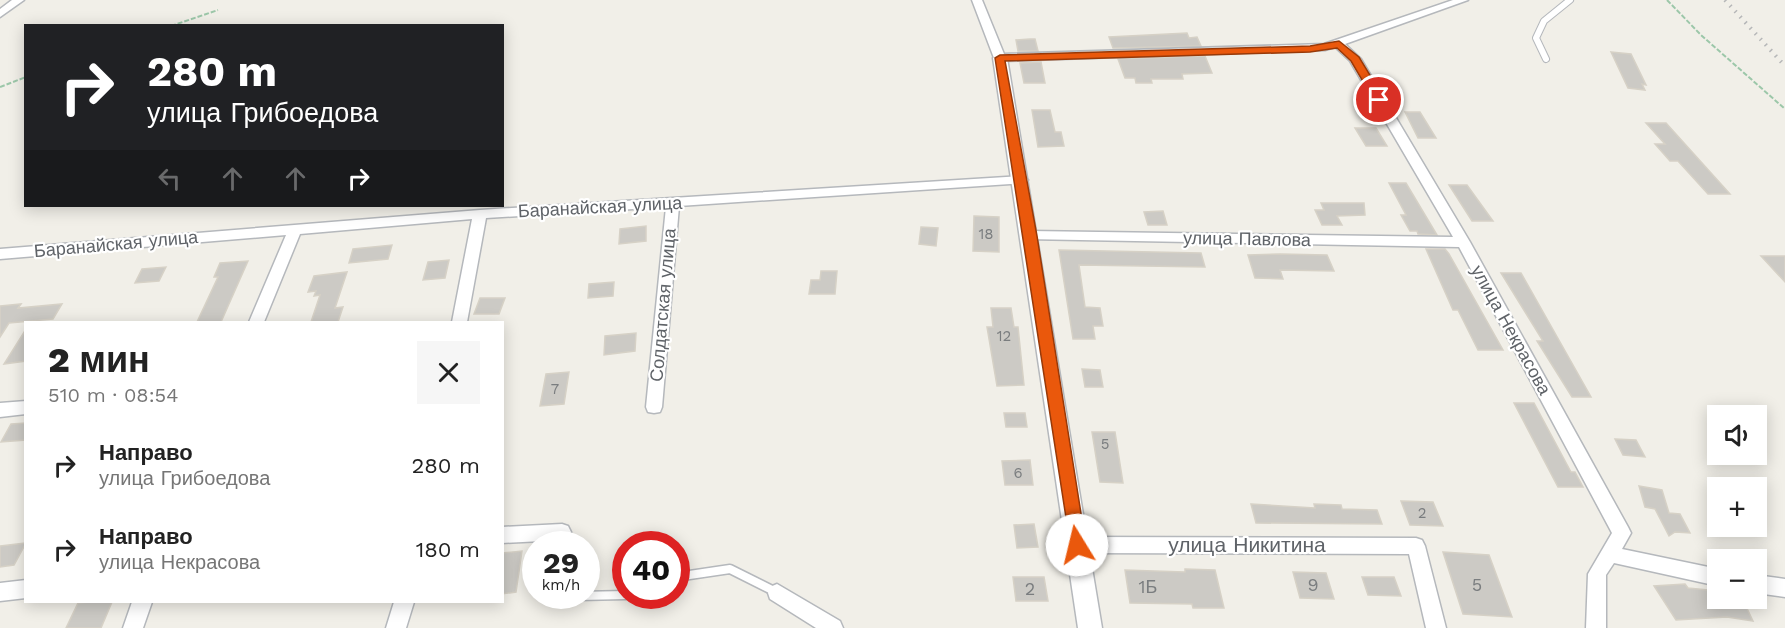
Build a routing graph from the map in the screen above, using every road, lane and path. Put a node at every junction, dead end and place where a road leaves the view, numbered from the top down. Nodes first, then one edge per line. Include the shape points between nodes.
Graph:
1 (19, 0) edge
2 (977, 0) edge
3 (1463, 0) edge
4 (1570, 0) edge
5 (1667, 0) edge
6 (1450, 2) edge
7 (218, 10) dead end
8 (0, 14) edge
9 (177, 24) edge
10 (1339, 45) junction
11 (1000, 58) junction
12 (1546, 59) dead end
13 (24, 78) edge
14 (0, 87) edge
15 (1785, 109) edge
16 (1021, 180) junction
17 (673, 203) junction
18 (480, 214) junction
19 (295, 229) junction
20 (1030, 236) junction
21 (1463, 242) junction
22 (0, 254) edge
23 (257, 321) edge
24 (460, 321) edge
25 (24, 407) edge
26 (654, 407) dead end
27 (0, 410) edge
28 (504, 535) edge
29 (522, 536) edge
30 (1077, 545) junction
31 (1609, 554) junction
32 (690, 575) edge
33 (1707, 576) edge
34 (1767, 586) edge
35 (1785, 588) edge
36 (24, 590) edge
37 (0, 592) edge
38 (777, 593) joint
39 (142, 603) edge
40 (404, 603) edge
41 (133, 628) edge
42 (396, 628) edge
43 (833, 628) edge
44 (1090, 628) edge
45 (1436, 628) edge
46 (1596, 628) edge

1 - 8 street
2 - 11 street
3 - 6 street
4 - 12 lane via 1544,21 1536,38
5 - 15 path
6 - 10 street
7 - 9 path
10 - 11 street
10 - 21 street, улица Некрасова via 1355,59
11 - 16 street
13 - 14 path
16 - 17 street, Баранайская улица
16 - 20 street
17 - 18 street, Баранайская улица
17 - 26 street, Солдатская улица
18 - 19 street, Баранайская улица
18 - 24 street
19 - 22 street, Баранайская улица
19 - 23 street
20 - 21 street, улица Павлова
20 - 30 street
21 - 31 street, улица Некрасова via 1622,533
25 - 27 street
28 - 29 street
30 - 44 street
30 - 45 street, улица Никитина via 1416,546
31 - 33 street
31 - 46 street, улица Некрасова via 1597,574
32 - 38 lane via 730,569
34 - 35 street
36 - 37 street
38 - 43 street
39 - 41 street
40 - 42 street

